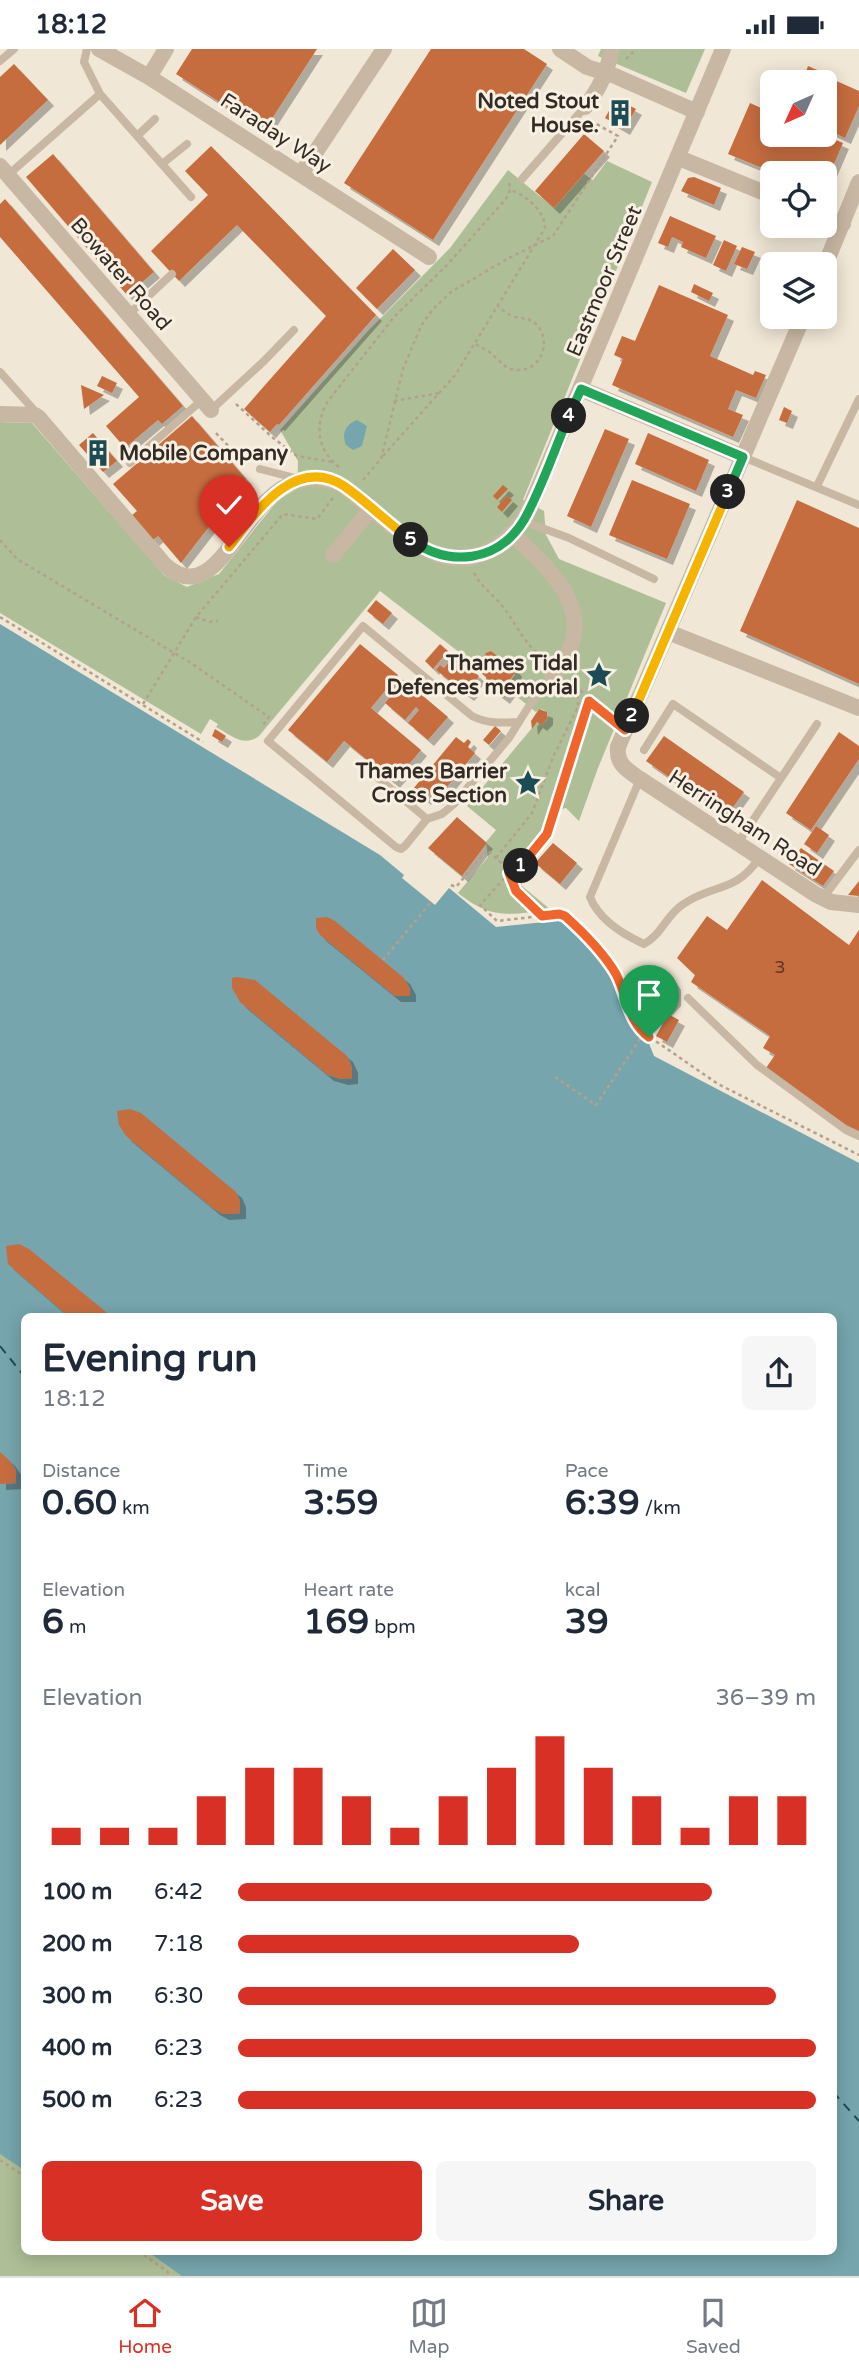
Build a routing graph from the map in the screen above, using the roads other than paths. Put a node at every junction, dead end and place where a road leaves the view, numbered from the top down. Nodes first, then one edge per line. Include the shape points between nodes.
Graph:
1 (14, 49) edge
2 (87, 49) edge
3 (99, 49) edge
4 (166, 49) edge
5 (384, 49) edge
6 (559, 49) edge
7 (612, 49) edge
8 (723, 49) edge
9 (0, 61) edge
10 (607, 73) junction
11 (149, 77) junction
12 (100, 94) junction
13 (697, 112) junction
14 (588, 114) joint
15 (155, 119) dead end
16 (137, 136) junction
17 (187, 144) dead end
18 (679, 158) junction
19 (162, 164) junction
20 (4, 171) edge
21 (301, 174) junction
22 (522, 179) dead end
23 (859, 182) edge
24 (760, 190) edge
25 (191, 197) dead end
26 (850, 220) edge
27 (833, 252) edge
28 (429, 257) dead end
29 (172, 274) dead end
30 (128, 315) junction
31 (798, 329) edge
32 (294, 330) dead end
33 (0, 372) edge
34 (581, 389) junction
35 (859, 399) edge
36 (206, 405) junction
37 (0, 414) edge
38 (35, 415) junction
39 (743, 457) junction
40 (130, 463) dead end
41 (260, 469) dead end
42 (299, 479) junction
43 (817, 486) junction
44 (859, 505) edge
45 (372, 508) junction
46 (518, 528) junction
47 (333, 555) dead end
48 (654, 579) dead end
49 (668, 632) junction
50 (556, 673) joint
51 (859, 708) edge
52 (519, 722) junction
53 (817, 724) dead end
54 (643, 750) dead end
55 (378, 778) dead end
56 (640, 779) junction
57 (781, 779) junction
58 (427, 819) junction
59 (738, 843) junction
60 (859, 850) edge
61 (760, 857) junction
62 (856, 857) edge
63 (823, 898) junction
64 (859, 905) edge
65 (688, 998) dead end
66 (859, 1136) edge

1 - 9 lane
2 - 12 lane via 84,62
3 - 11 street, Faraday Way
4 - 11 street
5 - 21 street
6 - 10 street via 587,67
7 - 10 street
8 - 13 street, Eastmoor Street
10 - 13 street
10 - 14 street
11 - 21 street, Faraday Way
12 - 16 lane
12 - 20 lane
13 - 18 street, Eastmoor Street
14 - 22 lane
15 - 16 lane
16 - 19 lane
17 - 19 lane
18 - 24 street
18 - 34 street, Eastmoor Street
19 - 25 lane
20 - 30 street, Bowater Road
21 - 28 street, Faraday Way
23 - 26 street
26 - 27 street
29 - 30 lane
30 - 36 street, Bowater Road
31 - 39 street
32 - 36 lane via 264,361
33 - 38 lane
34 - 39 street
34 - 46 street, Eastmoor Street
35 - 43 lane
36 - 40 lane
37 - 38 street
38 - 42 street via 164,564 185,577 206,572 270,497
39 - 43 lane
39 - 49 street
41 - 42 lane
42 - 45 street via 328,479
43 - 44 lane
45 - 46 street via 422,548 449,557 484,554
45 - 47 street
46 - 48 lane via 569,538
46 - 50 street via 557,577 575,617 572,649
49 - 51 street
49 - 56 street, Herringham Road via 618,747 617,758 623,767
50 - 52 lane
52 - 58 lane via 454,804
52 - 58 lane via 494,723 472,716 363,627 268,741 396,847 405,846
53 - 57 lane
54 - 57 lane via 673,704
55 - 58 lane
56 - 59 street, Herringham Road
56 - 61 lane via 590,897 603,918 634,940 644,944 654,938 679,907 735,883
57 - 59 lane
59 - 61 street, Herringham Road
60 - 62 lane
61 - 63 street, Herringham Road
62 - 63 lane
63 - 64 street, Herringham Road
65 - 66 lane via 757,1065

